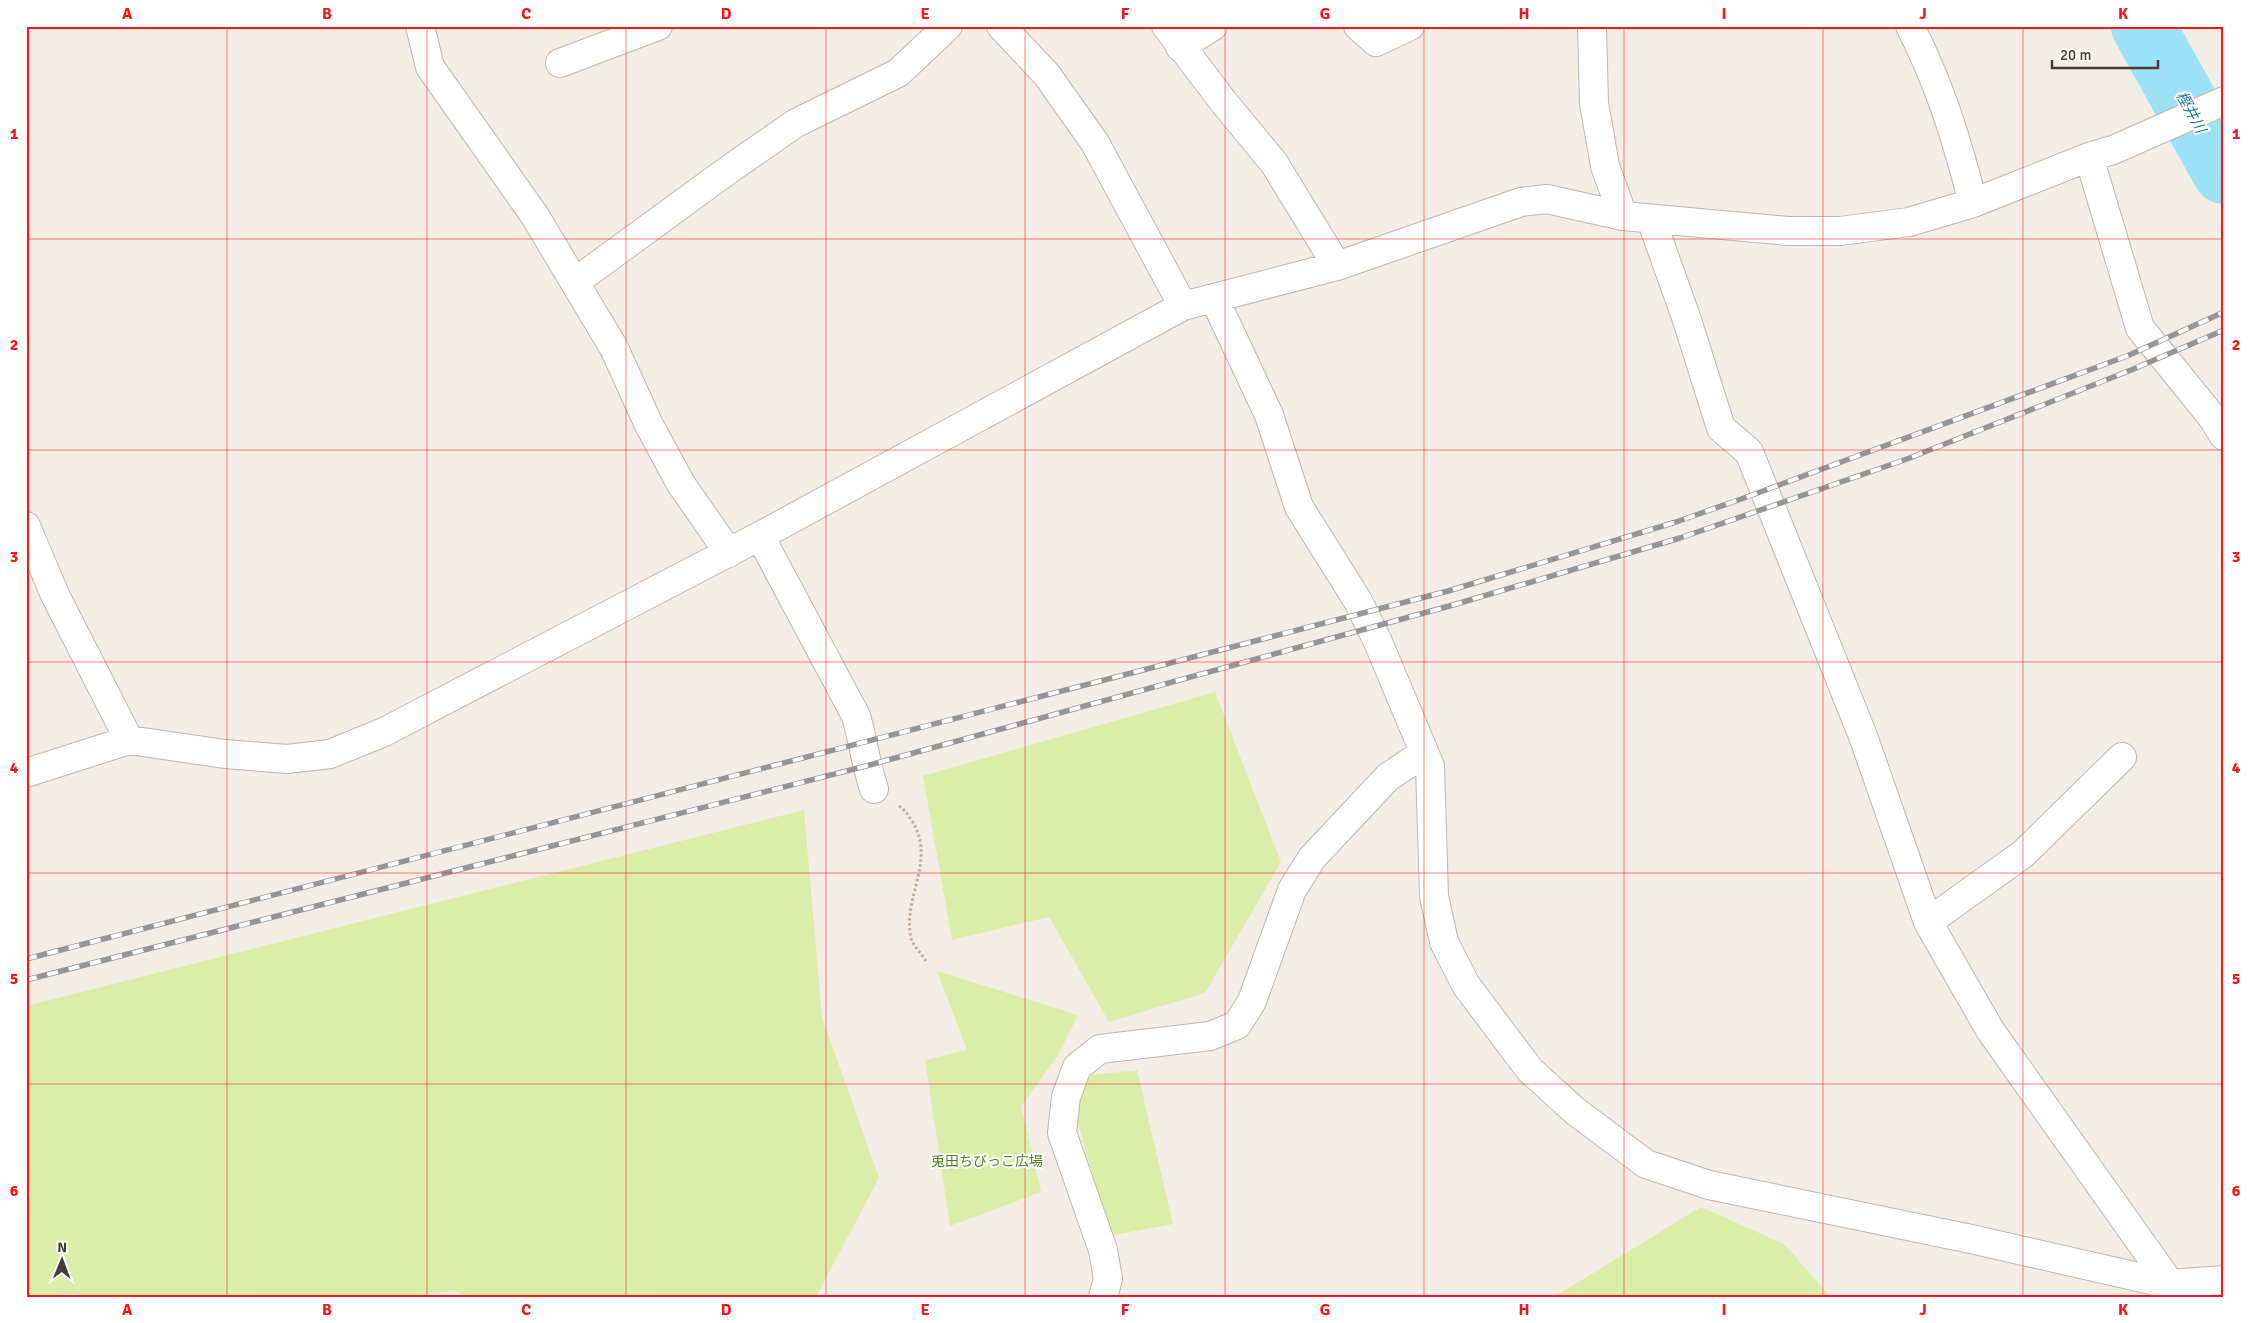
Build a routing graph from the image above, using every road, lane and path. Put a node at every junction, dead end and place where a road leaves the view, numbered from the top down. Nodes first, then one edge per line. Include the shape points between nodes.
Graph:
1 (420, 26) edge
2 (658, 26) edge
3 (948, 26) edge
4 (1001, 26) edge
5 (1214, 26) edge
6 (1358, 26) edge
7 (1410, 26) edge
8 (1592, 26) edge
9 (1910, 26) edge
10 (1173, 36) edge
11 (560, 63) dead end
12 (2224, 100) edge
13 (2101, 153) junction
14 (1973, 204) junction
15 (1623, 216) junction
16 (1651, 218) junction
17 (1337, 266) junction
18 (575, 282) junction
19 (1214, 298) junction
20 (1183, 306) junction
21 (2224, 436) edge
22 (26, 526) edge
23 (760, 536) junction
24 (729, 553) junction
25 (129, 740) junction
26 (1424, 753) junction
27 (2122, 758) dead end
28 (26, 773) edge
29 (874, 789) joint
30 (1928, 922) junction
31 (926, 960) dead end
32 (2224, 1280) edge
33 (2175, 1290) edge
34 (1104, 1297) edge

1 - 18 street via 430,67 535,216
2 - 11 street
3 - 18 street via 898,73 796,123
4 - 20 street via 1047,75 1094,143
5 - 10 street
6 - 7 street via 1376,42
8 - 15 street via 1594,103 1605,166
9 - 14 street via 1929,65 1956,138
10 - 17 street via 1274,163
12 - 13 street
13 - 14 street
13 - 21 street via 2140,328
14 - 16 street via 1908,222 1840,231 1788,231
15 - 16 street
15 - 17 street via 1547,199 1521,202
16 - 30 street via 1721,428 1749,452 1863,736
17 - 19 street
18 - 24 street via 614,348 649,425 681,484
19 - 20 street
19 - 26 street via 1269,414 1299,507 1358,601
20 - 23 street
22 - 25 street via 55,596
23 - 24 street
23 - 29 street via 856,716
24 - 25 street via 384,732 330,754 287,758 225,754
25 - 28 street
26 - 33 street via 1430,766 1434,896 1444,942 1466,985 1530,1070 1575,1111 1646,1164 1709,1185 1961,1237
26 - 34 street via 1388,777 1312,858 1292,890 1252,1001 1237,1025 1210,1036 1100,1049 1077,1067 1066,1097 1062,1133 1103,1250 1108,1279
27 - 30 street via 2023,854
29 - 31 path via 904,810 917,829 923,852 910,921 912,940
30 - 33 street via 1990,1030
32 - 33 street

